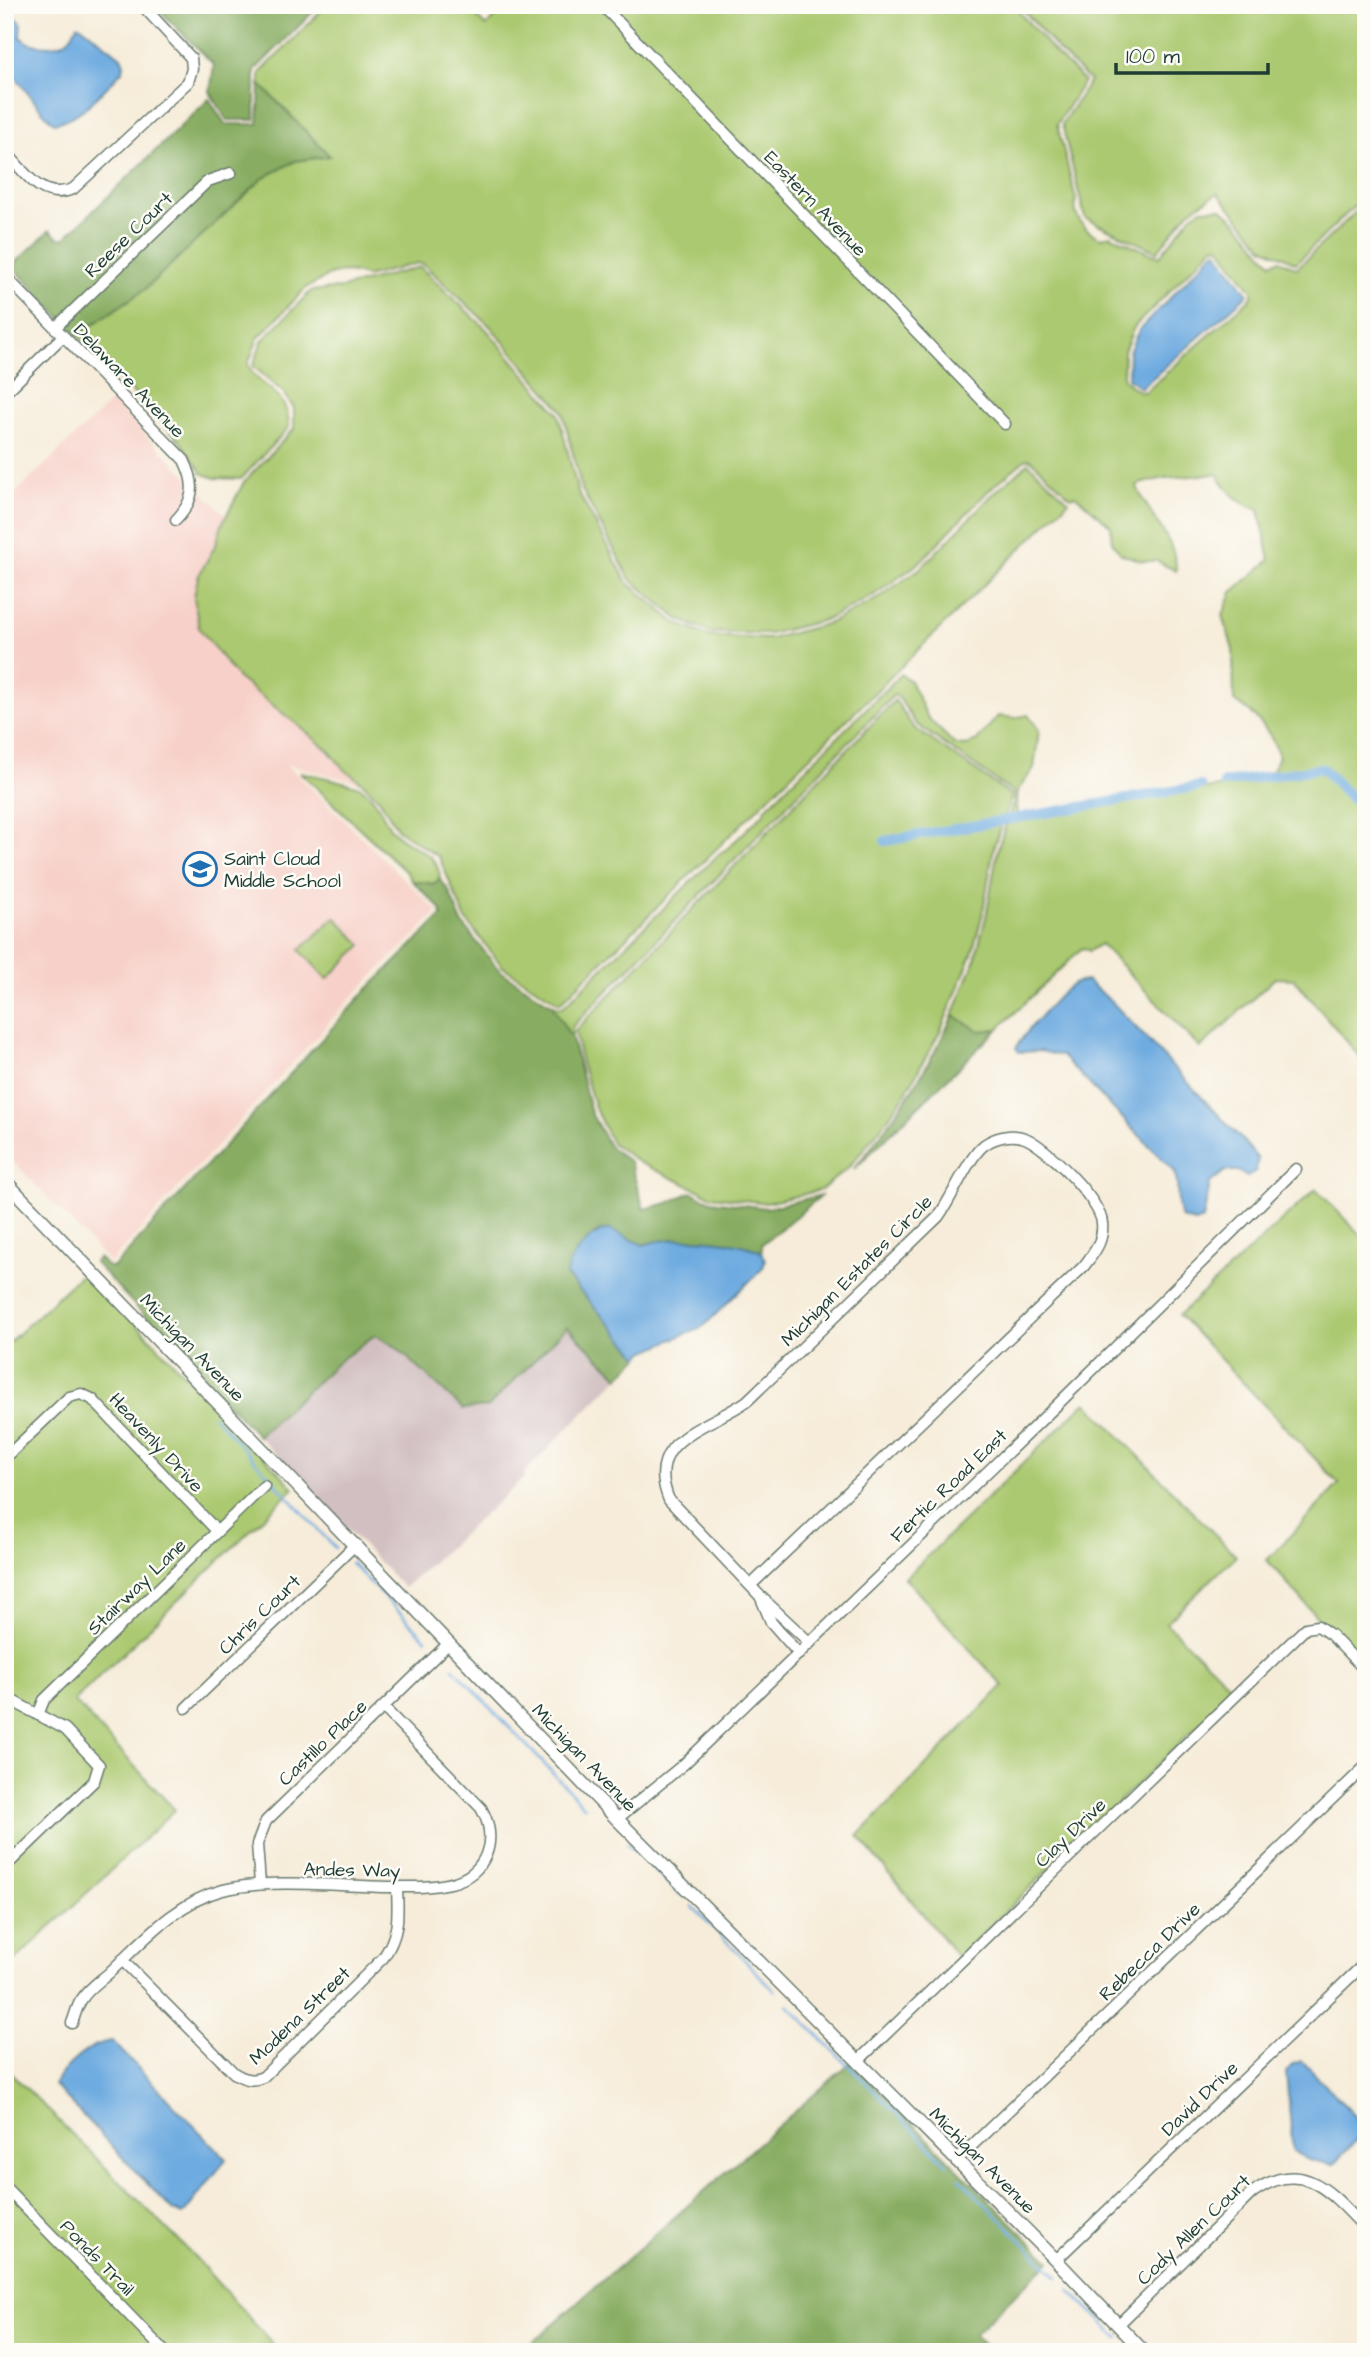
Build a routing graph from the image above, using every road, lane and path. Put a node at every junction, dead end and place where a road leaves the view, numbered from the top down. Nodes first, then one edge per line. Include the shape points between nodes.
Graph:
1 (142, 5) edge
2 (602, 5) edge
3 (5, 151) edge
4 (230, 173) dead end
5 (5, 276) edge
6 (59, 332) junction
7 (5, 393) edge
8 (1005, 424) dead end
9 (176, 520) dead end
10 (1296, 1168) dead end
11 (5, 1181) edge
12 (5, 1458) edge
13 (264, 1486) dead end
14 (217, 1531) junction
15 (356, 1544) junction
16 (751, 1585) junction
17 (760, 1596) junction
18 (449, 1643) junction
19 (810, 1643) junction
20 (799, 1654) junction
21 (1366, 1671) edge
22 (5, 1697) edge
23 (383, 1707) junction
24 (186, 1708) dead end
25 (37, 1715) junction
26 (1366, 1766) edge
27 (617, 1819) junction
28 (5, 1867) edge
29 (260, 1884) junction
30 (397, 1887) junction
31 (122, 1960) junction
32 (1366, 1962) edge
33 (72, 2024) dead end
34 (858, 2061) junction
35 (956, 2161) junction
36 (5, 2187) edge
37 (1366, 2229) edge
38 (1056, 2260) junction
39 (1118, 2325) junction
40 (165, 2352) edge
41 (1144, 2352) edge

1 - 3 street via 191,58 187,82 74,189 64,193 40,188
2 - 8 street, Eastern Avenue
4 - 6 street, Reese Court via 208,181
5 - 6 street, Delaware Avenue
6 - 7 street, Reese Court
6 - 9 street, Delaware Avenue via 184,460 193,484 188,505
10 - 19 street, Fertic Road East
11 - 15 street, Michigan Avenue
12 - 14 street, Heavenly Drive via 69,1397 81,1394 92,1399
13 - 14 street, Stairway Lane
14 - 25 street, Stairway Lane via 44,1700
15 - 18 street, Michigan Avenue
15 - 24 street, Chris Court
16 - 16 street, Michigan Estates Circle via 669,1500 662,1483 668,1453 679,1440 747,1401 928,1227 985,1145 1003,1136 1023,1137 1042,1147 1099,1211 1099,1246 1084,1266
16 - 17 street, Michigan Estates Circle
17 - 19 street, Michigan Estates Circle
17 - 20 street, Michigan Estates Circle via 771,1622
18 - 23 street, Castillo Place
18 - 27 street, Michigan Avenue
19 - 20 street, Fertic Road East
20 - 27 street, Fertic Road East via 684,1764
21 - 34 street, Clay Drive via 1331,1635 1318,1626 1307,1628
22 - 25 street
23 - 29 street, Castillo Place via 266,1821 257,1844
23 - 30 street, Andes Way via 481,1808 490,1834 482,1862 463,1878 423,1888
25 - 28 street via 65,1728 99,1765 99,1772
26 - 35 street, Rebecca Drive
27 - 34 street, Michigan Avenue
29 - 30 street, Andes Way
29 - 31 street, Andes Way via 223,1890 188,1904
30 - 31 street, Modena Street via 398,1919 393,1944 383,1958 257,2080 234,2073
31 - 33 street, Andes Way via 82,1999
32 - 38 street, David Drive
34 - 35 street, Michigan Avenue
35 - 38 street, Michigan Avenue
36 - 40 street, Ponds Trail
37 - 39 street, Cody Allen Court via 1319,2184 1293,2178 1270,2182 1252,2193
38 - 39 street, Michigan Avenue
39 - 41 street, Michigan Avenue

